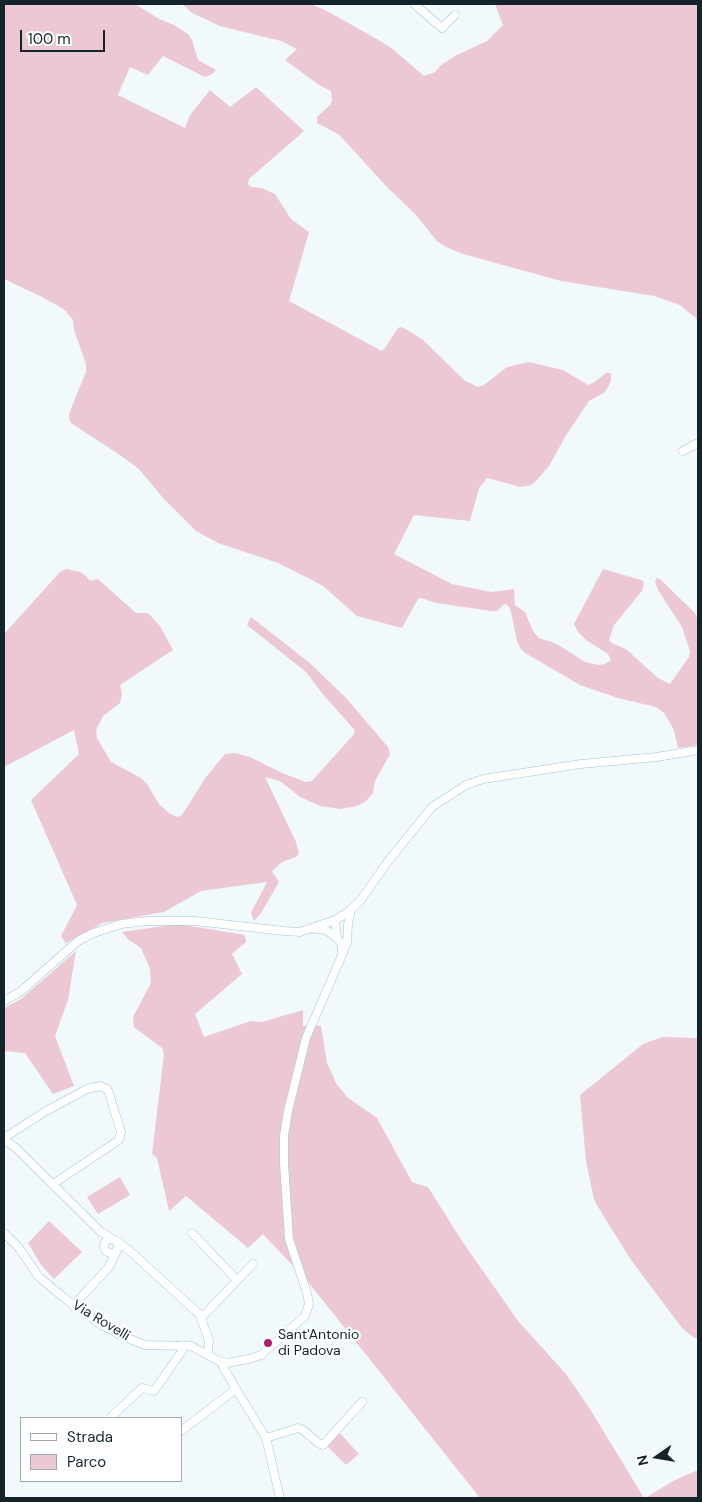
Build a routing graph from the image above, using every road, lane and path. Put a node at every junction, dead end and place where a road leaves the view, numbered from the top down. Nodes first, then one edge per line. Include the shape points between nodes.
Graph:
1 (414, 4) edge
2 (455, 15) dead end
3 (698, 442) edge
4 (683, 451) dead end
5 (698, 750) edge
6 (351, 910) junction
7 (334, 920) junction
8 (313, 928) junction
9 (348, 931) junction
10 (337, 938) junction
11 (341, 957) junction
12 (4, 1001) edge
13 (4, 1139) edge
14 (53, 1184) junction
15 (4, 1233) edge
16 (192, 1233) dead end
17 (109, 1243) junction
18 (117, 1250) junction
19 (252, 1264) dead end
20 (103, 1274) junction
21 (237, 1280) junction
22 (73, 1306) junction
23 (201, 1318) junction
24 (184, 1346) junction
25 (208, 1354) junction
26 (223, 1363) junction
27 (236, 1389) junction
28 (362, 1402) dead end
29 (111, 1417) edge
30 (182, 1430) edge
31 (266, 1438) junction
32 (280, 1498) edge

1 - 2 street via 442,28
3 - 4 street
5 - 6 street via 580,764 483,779 466,785 432,807
6 - 7 street
6 - 9 street
7 - 8 street
7 - 9 street
7 - 10 street
8 - 10 street via 326,930
8 - 12 street via 300,932 171,920 121,924 78,941 20,992
9 - 11 street
10 - 11 street via 342,945
11 - 26 street via 306,1038 284,1136 288,1239 307,1293 308,1310 261,1355
13 - 14 street
13 - 14 street via 46,1110 94,1086 104,1087 110,1093 121,1136 115,1144
14 - 17 street
15 - 22 street, Via Rovelli via 39,1277
16 - 21 street
17 - 18 street via 118,1247
17 - 18 street via 110,1253
17 - 20 street
17 - 23 street via 130,1250
18 - 20 street
19 - 21 street
20 - 22 street
21 - 23 street
22 - 24 street, Via Rovelli via 135,1342
23 - 25 street via 209,1340
24 - 25 street, Via Rovelli
24 - 29 street via 154,1391 142,1388
25 - 26 street, Via Rovelli
26 - 27 street
27 - 30 street
27 - 31 street
28 - 31 street via 323,1445 298,1428
31 - 32 street

